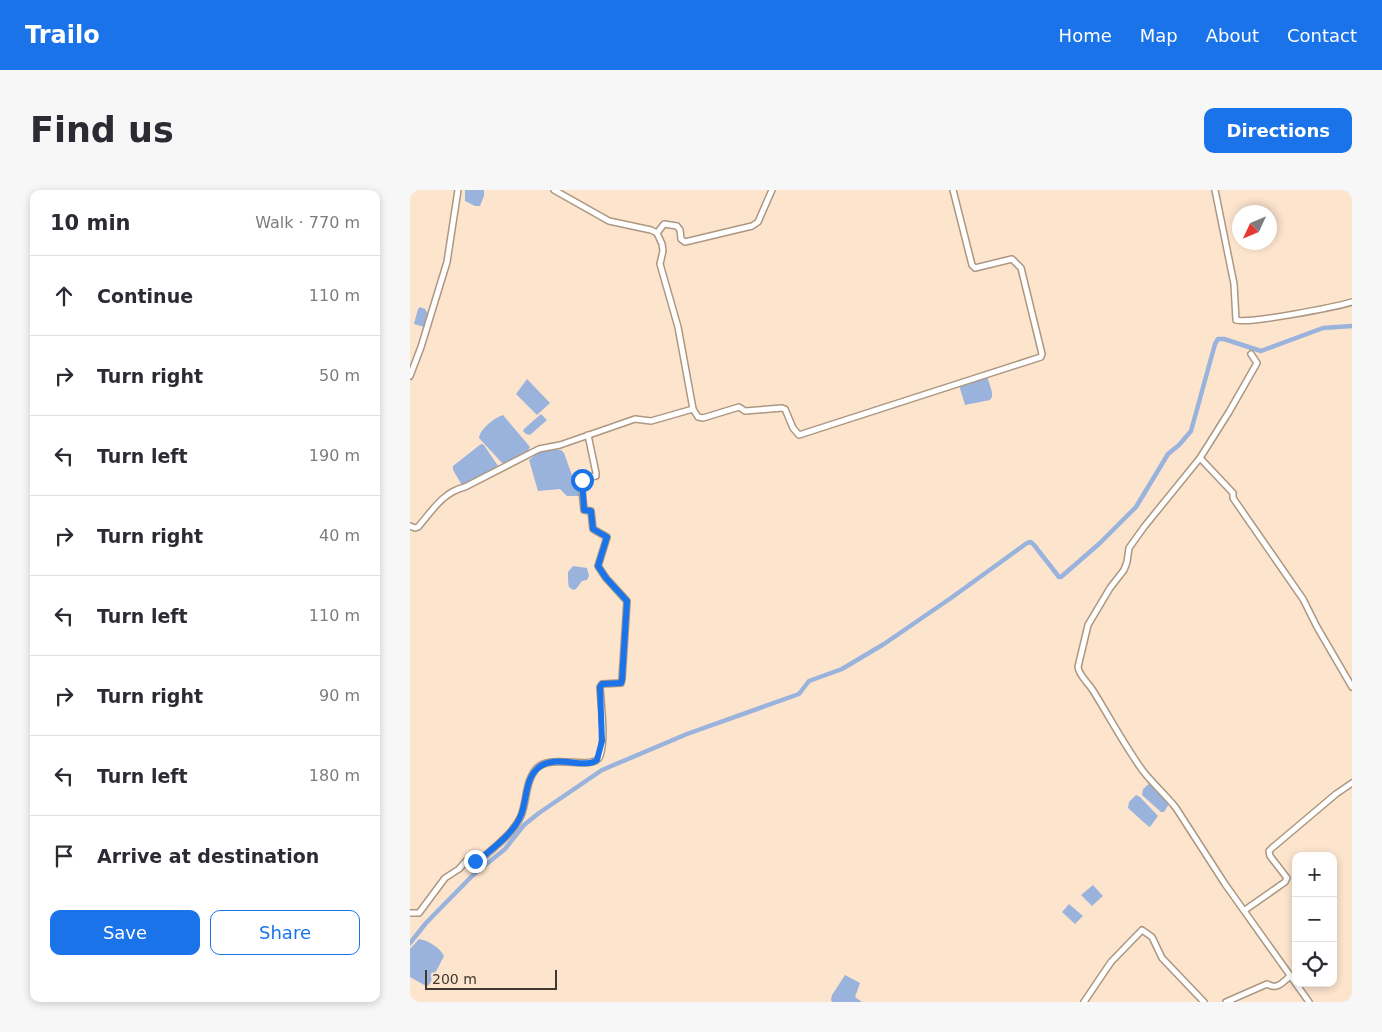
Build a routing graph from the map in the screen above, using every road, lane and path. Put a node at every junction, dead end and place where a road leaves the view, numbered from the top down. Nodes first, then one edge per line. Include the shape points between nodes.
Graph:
1 (458, 190) edge
2 (554, 190) edge
3 (772, 190) edge
4 (954, 190) edge
5 (1215, 190) edge
6 (657, 234) junction
7 (1352, 302) edge
8 (1251, 354) dead end
9 (410, 376) edge
10 (693, 409) junction
11 (588, 435) junction
12 (1200, 458) junction
13 (410, 526) edge
14 (1352, 687) edge
15 (1352, 783) edge
16 (1245, 910) junction
17 (410, 913) edge
18 (1290, 976) junction
19 (1084, 1002) edge
20 (1204, 1002) edge
21 (1226, 1002) edge
22 (1309, 1002) edge

1 - 9 street via 447,262
2 - 6 street via 609,220
3 - 6 street via 758,222 752,226 685,242 680,239 677,226 664,224
4 - 10 street via 972,265 975,268 1012,259 1020,268 1041,357 799,435 782,408 745,411 739,407 703,418 698,417
5 - 7 street via 1234,284 1236,320 1259,320
6 - 10 street via 663,251 660,264 678,326
8 - 12 street via 1257,363
10 - 11 street via 651,421 635,419
11 - 13 street via 539,449 452,491 418,527
11 - 17 street via 596,476 582,480 584,510 591,511 593,529 607,537 598,566 627,601 622,680 621,683 602,684 600,687 600,756 590,764 555,761 540,766 530,778 521,816 515,826 479,860 466,861 449,874 418,913
12 - 14 street via 1233,493 1233,498 1303,599
12 - 16 street via 1130,548 1124,570 1088,626 1078,671 1143,770 1176,808
15 - 16 street via 1272,848 1269,854 1287,878
16 - 18 street
18 - 21 street via 1276,987 1267,984
18 - 22 street
19 - 20 street via 1111,962 1142,930 1152,937 1162,958

